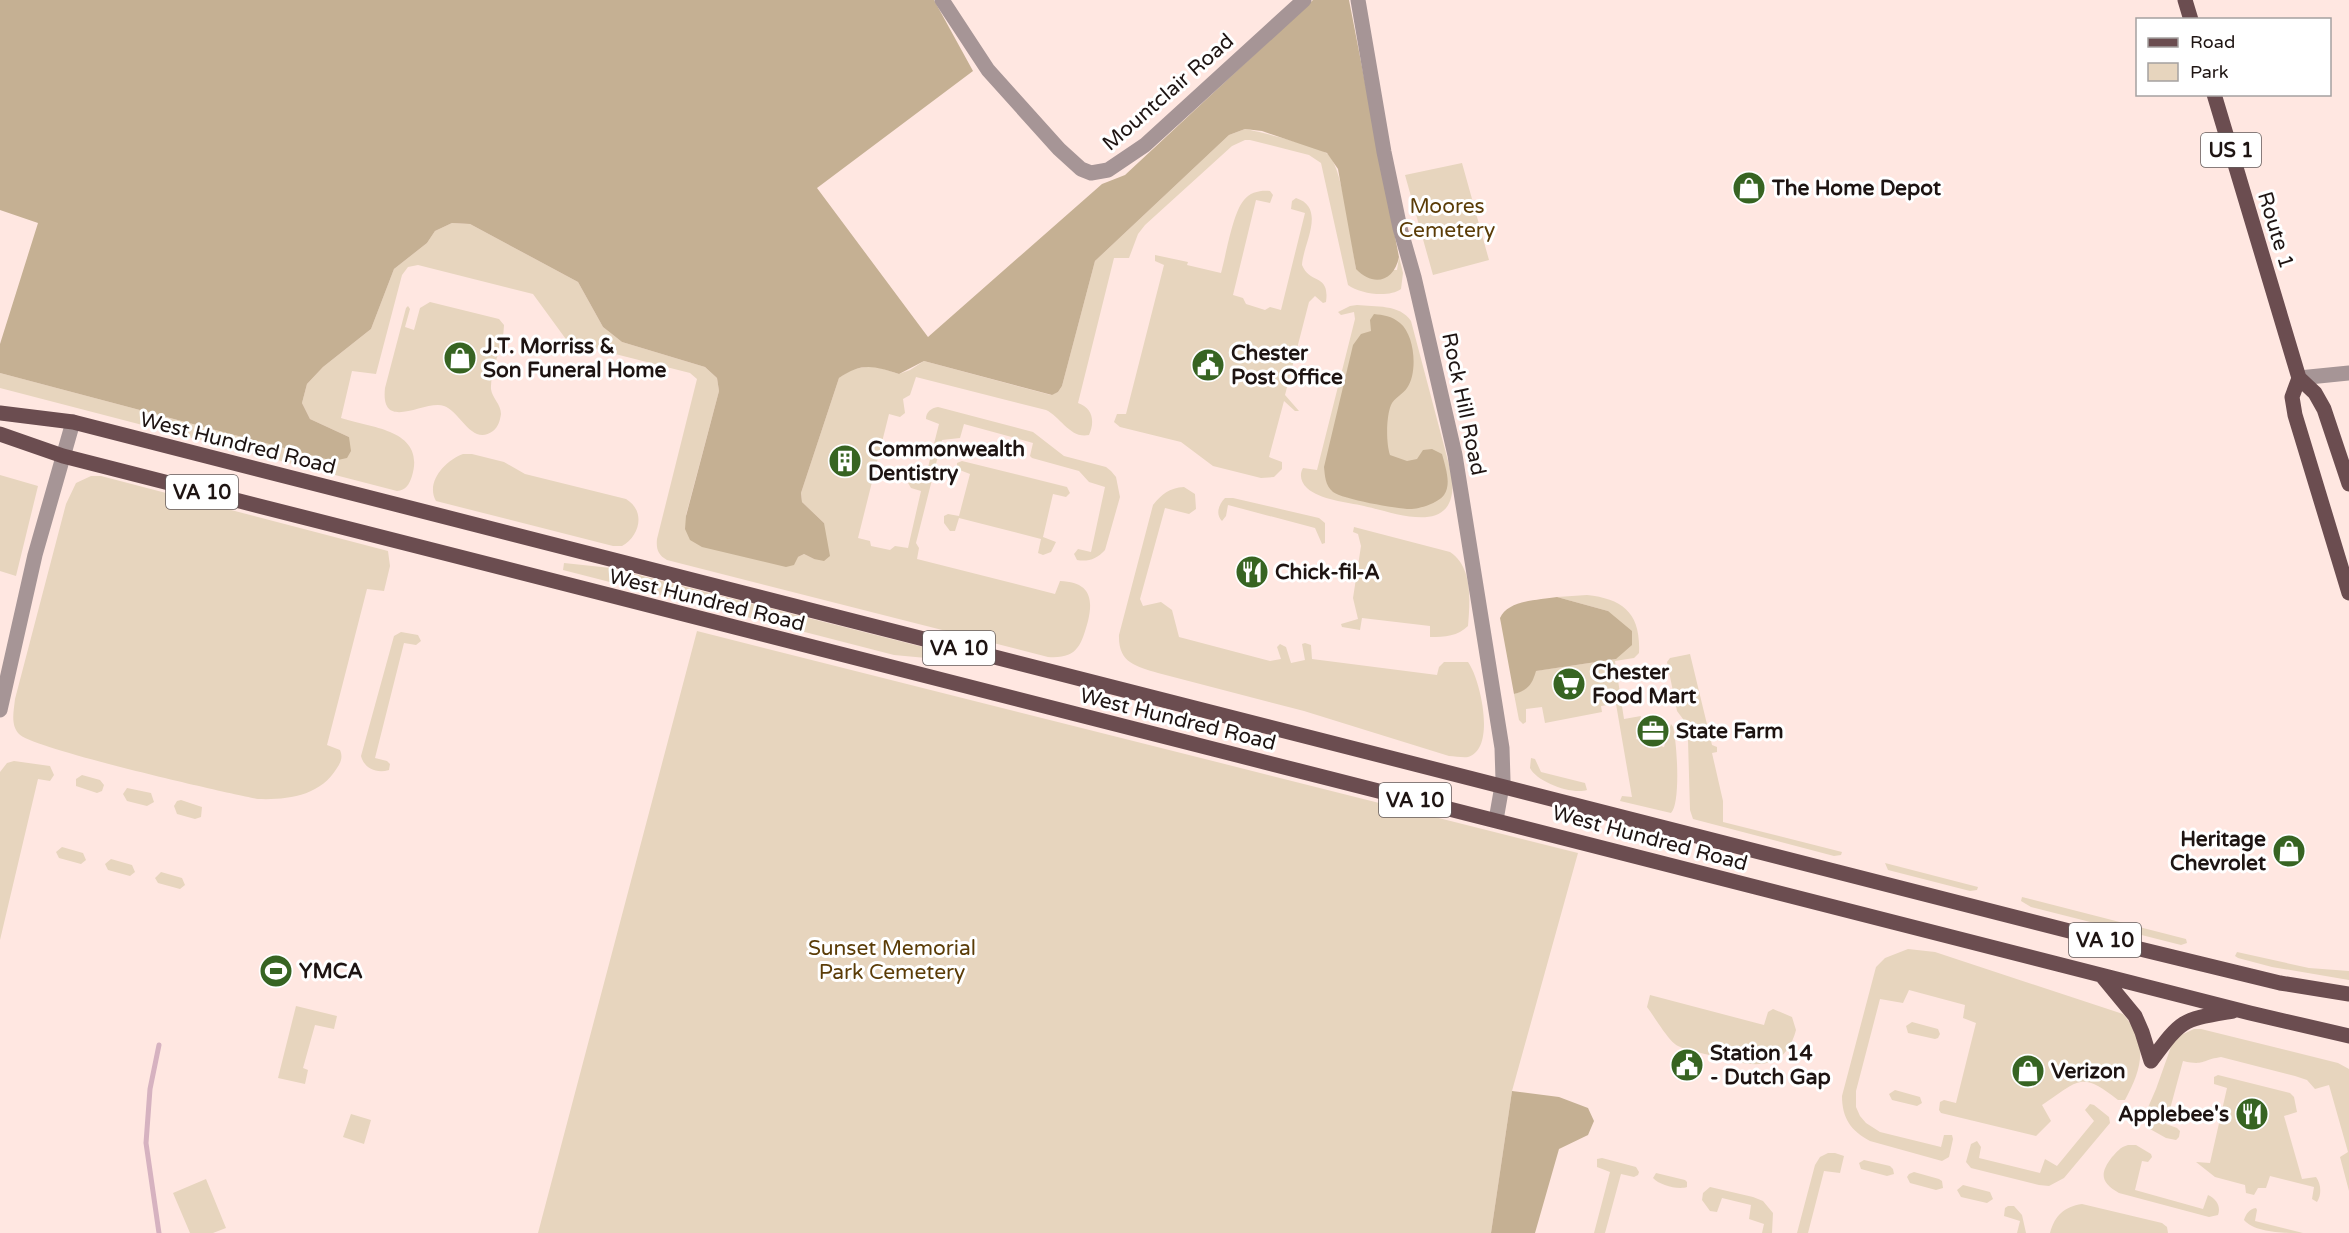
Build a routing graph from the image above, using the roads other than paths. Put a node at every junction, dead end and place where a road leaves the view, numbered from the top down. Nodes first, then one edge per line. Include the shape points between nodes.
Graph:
1 (942, 0) edge
2 (1304, 0) edge
3 (1358, 0) edge
4 (2185, 0) edge
5 (2190, 18) edge
6 (2215, 96) edge
7 (2349, 373) edge
8 (2299, 378) junction
9 (0, 413) edge
10 (73, 422) junction
11 (0, 434) edge
12 (63, 456) junction
13 (2349, 484) edge
14 (2349, 593) edge
15 (0, 710) edge
16 (1502, 787) junction
17 (1496, 820) junction
18 (2102, 976) junction
19 (2349, 994) edge
20 (2238, 1010) junction
21 (2349, 1036) edge

1 - 2 street, Mountclair Road via 988,70 1059,149 1091,173 1108,170 1145,145
3 - 16 street, Rock Hill Road via 1400,228 1455,455 1502,748
4 - 5 main road
6 - 8 main road, Route 1 / US 1
7 - 8 street
8 - 13 main road, Route 1 / US 1 via 2315,393 2324,409
8 - 14 main road, Route 1 / US 1 via 2292,398 2295,415
9 - 10 main road, West Hundred Road / VA 10
10 - 12 street
10 - 16 main road, West Hundred Road / VA 10
11 - 12 main road, West Hundred Road / VA 10
12 - 15 street via 35,555
12 - 17 main road, West Hundred Road / VA 10
16 - 17 street, Rock Hill Road
16 - 19 main road, West Hundred Road / VA 10 via 2215,968
17 - 18 main road, West Hundred Road / VA 10
18 - 20 main road, West Hundred Road / VA 10
18 - 20 main road via 2135,1016 2151,1061 2185,1021
20 - 21 main road, West Hundred Road / VA 10

